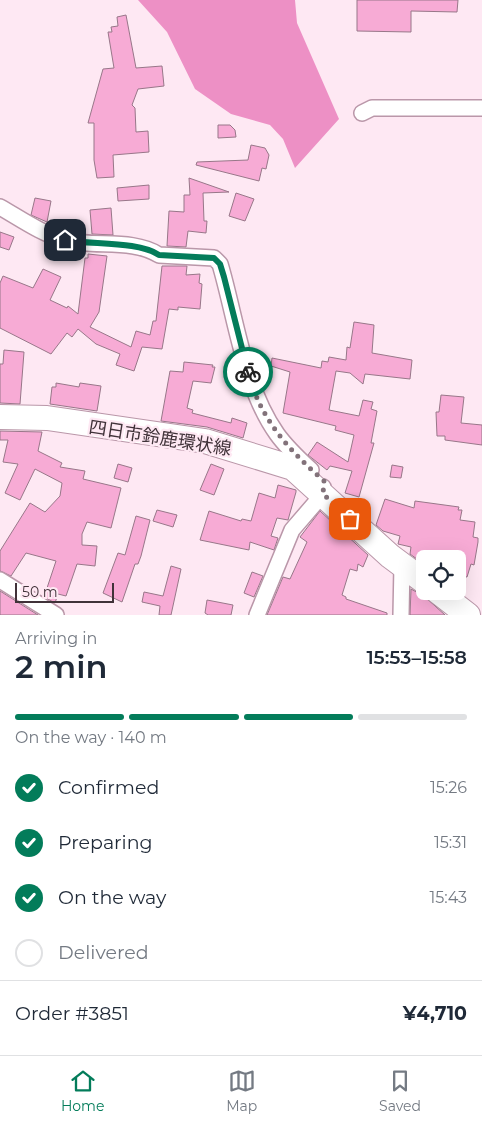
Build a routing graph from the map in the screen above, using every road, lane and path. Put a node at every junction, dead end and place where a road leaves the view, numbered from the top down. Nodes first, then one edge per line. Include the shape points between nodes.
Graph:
1 (482, 108) edge
2 (362, 114) dead end
3 (0, 208) edge
4 (0, 418) edge
5 (323, 494) junction
6 (402, 565) junction
7 (416, 575) edge
8 (0, 580) edge
9 (449, 600) edge
10 (56, 615) edge
11 (257, 615) edge
12 (401, 615) edge
13 (468, 615) edge

1 - 2 street via 372,108
3 - 5 street via 65,240 152,250 159,255 214,258 220,264 252,386 264,413 291,452 324,481
4 - 5 main road, 四日市鈴鹿環状線 via 47,418 205,441 293,468
5 - 6 main road, 四日市鈴鹿環状線
5 - 11 street via 292,530
6 - 7 main road, 四日市鈴鹿環状線
6 - 12 street
8 - 10 street
9 - 13 main road

